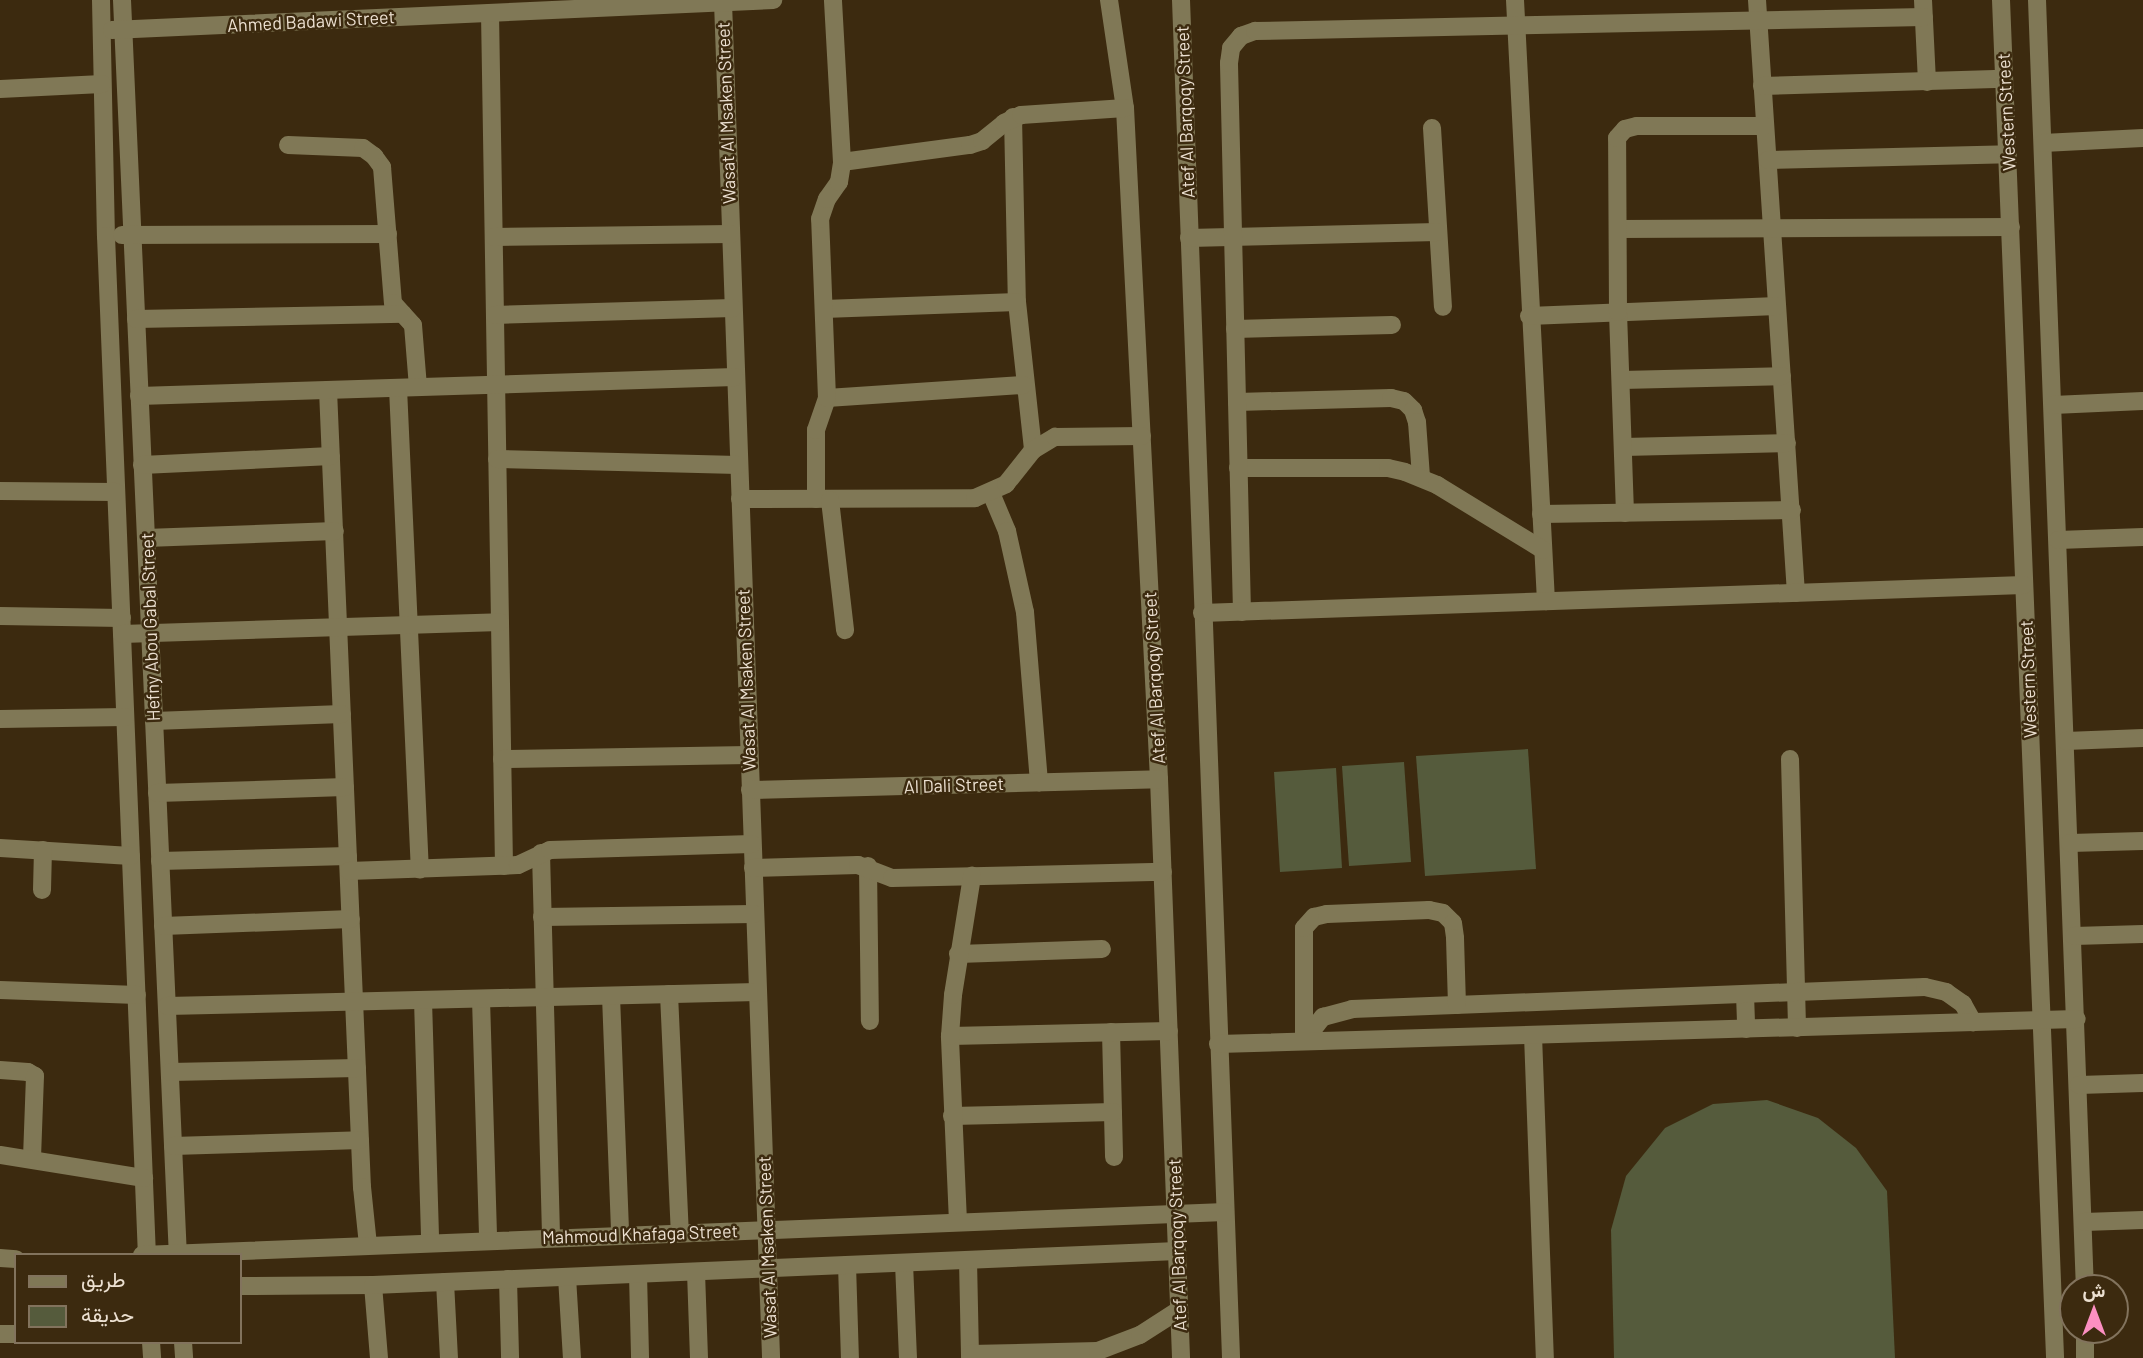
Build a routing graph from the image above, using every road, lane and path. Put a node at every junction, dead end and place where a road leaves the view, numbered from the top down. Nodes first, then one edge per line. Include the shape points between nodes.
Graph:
1 (101, 0) edge
2 (122, 0) edge
3 (773, 0) edge
4 (833, 0) edge
5 (1109, 0) edge
6 (1181, 0) edge
7 (1515, 0) edge
8 (1757, 0) edge
9 (2001, 0) edge
10 (2037, 0) edge
11 (723, 2) junction
12 (578, 4) edge
13 (1923, 8) edge
14 (490, 13) junction
15 (1758, 20) junction
16 (1516, 25) junction
17 (101, 30) junction
18 (122, 30) junction
19 (2003, 79) junction
20 (1927, 82) junction
21 (102, 84) junction
22 (1762, 86) junction
23 (0, 89) edge
24 (1125, 108) junction
25 (1013, 117) junction
26 (1765, 126) junction
27 (1432, 128) dead end
28 (2143, 138) edge
29 (2043, 143) junction
30 (288, 145) dead end
31 (2008, 154) junction
32 (1768, 160) junction
33 (842, 162) junction
34 (1773, 227) junction
35 (2011, 227) junction
36 (1618, 229) junction
37 (1437, 232) junction
38 (388, 234) junction
39 (731, 234) junction
40 (132, 235) junction
41 (106, 236) junction
42 (494, 237) junction
43 (1189, 238) junction
44 (1232, 239) junction
45 (1017, 302) junction
46 (1777, 306) junction
47 (1443, 307) dead end
48 (733, 308) junction
49 (824, 309) junction
50 (1618, 312) junction
51 (403, 314) junction
52 (495, 315) junction
53 (1529, 316) junction
54 (135, 319) junction
55 (1392, 325) dead end
56 (1235, 329) junction
57 (1782, 376) junction
58 (735, 377) junction
59 (1622, 380) junction
60 (496, 385) junction
61 (1024, 385) junction
62 (418, 387) junction
63 (398, 388) junction
64 (328, 390) junction
65 (139, 396) junction
66 (827, 398) junction
67 (2143, 401) edge
68 (1237, 402) junction
69 (2053, 405) junction
70 (1142, 436) junction
71 (1787, 443) junction
72 (1624, 447) junction
73 (1033, 450) junction
74 (331, 456) junction
75 (497, 459) junction
76 (142, 465) junction
77 (738, 465) junction
78 (1238, 468) junction
79 (1421, 477) junction
80 (0, 491) edge
81 (116, 492) junction
82 (991, 493) junction
83 (740, 499) junction
84 (823, 499) junction
85 (1792, 510) junction
86 (1625, 513) junction
87 (1541, 514) junction
88 (335, 531) junction
89 (2143, 537) edge
90 (146, 538) junction
91 (2058, 540) junction
92 (1544, 550) junction
93 (2024, 585) junction
94 (1796, 593) junction
95 (1546, 601) junction
96 (1242, 612) junction
97 (1202, 613) junction
98 (0, 616) edge
99 (500, 622) junction
100 (409, 625) junction
101 (122, 626) junction
102 (339, 627) junction
103 (845, 630) dead end
104 (150, 634) junction
105 (342, 714) junction
106 (125, 717) junction
107 (0, 719) edge
108 (154, 721) junction
109 (2143, 738) edge
110 (2066, 741) junction
111 (749, 755) junction
112 (502, 759) junction
113 (1790, 759) dead end
114 (1159, 779) junction
115 (1039, 782) junction
116 (345, 787) junction
117 (750, 790) junction
118 (157, 793) junction
119 (2143, 841) edge
120 (2070, 843) junction
121 (752, 844) junction
122 (0, 848) edge
123 (43, 850) junction
124 (541, 853) junction
125 (131, 856) junction
126 (160, 861) junction
127 (349, 863) junction
128 (504, 866) junction
129 (868, 866) junction
130 (753, 868) junction
131 (419, 869) junction
132 (1163, 872) junction
133 (972, 876) junction
134 (42, 890) dead end
135 (754, 914) junction
136 (542, 917) junction
137 (351, 919) junction
138 (163, 926) junction
139 (2143, 934) edge
140 (2074, 936) junction
141 (1102, 948) dead end
142 (958, 954) junction
143 (0, 990) edge
144 (1796, 991) junction
145 (757, 992) junction
146 (1745, 993) junction
147 (669, 994) junction
148 (136, 996) junction
149 (611, 996) junction
150 (544, 998) junction
151 (481, 999) junction
152 (423, 1000) junction
153 (355, 1002) junction
154 (1457, 1005) junction
155 (167, 1006) junction
156 (2077, 1019) junction
157 (2041, 1020) junction
158 (870, 1021) dead end
159 (1973, 1022) junction
160 (1797, 1028) junction
161 (1746, 1029) junction
162 (1169, 1031) junction
163 (1111, 1032) junction
164 (1533, 1035) junction
165 (950, 1036) junction
166 (1304, 1041) junction
167 (1219, 1044) junction
168 (357, 1068) junction
169 (0, 1070) edge
170 (170, 1072) junction
171 (2143, 1083) edge
172 (2079, 1085) junction
173 (1113, 1112) junction
174 (952, 1116) junction
175 (360, 1140) junction
176 (173, 1146) junction
177 (0, 1155) edge
178 (1114, 1157) dead end
179 (32, 1159) junction
180 (144, 1178) junction
181 (1225, 1212) junction
182 (1175, 1214) junction
183 (2143, 1220) edge
184 (958, 1222) junction
185 (2084, 1222) junction
186 (765, 1230) junction
187 (680, 1233) junction
188 (620, 1235) junction
189 (551, 1238) junction
190 (488, 1241) junction
191 (430, 1242) junction
192 (368, 1245) junction
193 (1177, 1251) junction
194 (145, 1253) edge
195 (178, 1253) edge
196 (968, 1260) junction
197 (904, 1263) junction
198 (847, 1265) junction
199 (767, 1269) junction
200 (696, 1272) junction
201 (638, 1274) junction
202 (2085, 1274) edge
203 (567, 1277) junction
204 (508, 1279) junction
205 (445, 1282) junction
206 (373, 1285) junction
207 (242, 1286) edge
208 (1179, 1310) junction
209 (970, 1356) edge
210 (379, 1358) edge
211 (449, 1358) edge
212 (510, 1358) edge
213 (572, 1358) edge
214 (640, 1358) edge
215 (699, 1358) edge
216 (771, 1358) edge
217 (850, 1358) edge
218 (908, 1358) edge
219 (1181, 1358) edge
220 (1231, 1358) edge
221 (1545, 1358) edge
222 (2055, 1358) edge

1 - 17 street, Hefny Abou Gabal Street
2 - 18 street, Hefny Abou Gabal Street
3 - 11 street, Ahmed Badawi Street
4 - 33 street
5 - 24 street, Atef Al Barqoqy Street
6 - 43 street, Atef Al Barqoqy Street
7 - 16 street
8 - 15 street
9 - 19 street, Western Street
10 - 29 street, Western Street
11 - 12 street, Ahmed Badawi Street
11 - 39 street, Wasat Al Msaken Street
12 - 14 street, Ahmed Badawi Street
13 - 15 street
13 - 20 street
14 - 18 street, Ahmed Badawi Street
14 - 42 street
15 - 16 street
15 - 22 street
16 - 44 street via 1255,31 1241,36 1231,48 1229,63
16 - 53 street
17 - 18 street, Ahmed Badawi Street
17 - 21 street, Hefny Abou Gabal Street
18 - 40 street, Hefny Abou Gabal Street
19 - 20 street
19 - 31 street, Western Street
20 - 22 street
21 - 23 street
21 - 41 street, Hefny Abou Gabal Street
22 - 26 street
24 - 25 street
24 - 70 street, Atef Al Barqoqy Street
25 - 33 street via 970,145
25 - 45 street
26 - 32 street
26 - 36 street via 1625,129 1617,138 1616,149
27 - 37 street
28 - 29 street
29 - 69 street, Western Street
30 - 38 street via 349,146 374,156 385,180
31 - 32 street
31 - 35 street, Western Street
32 - 34 street
33 - 49 street via 839,182 820,219
34 - 35 street
34 - 36 street
34 - 46 street
35 - 93 street, Western Street
36 - 50 street
37 - 44 street
37 - 47 street
38 - 40 street
38 - 51 street via 393,303
39 - 42 street
39 - 48 street, Wasat Al Msaken Street
40 - 41 street
40 - 54 street, Hefny Abou Gabal Street
41 - 81 street, Hefny Abou Gabal Street
42 - 52 street
43 - 44 street
43 - 97 street, Atef Al Barqoqy Street
44 - 56 street
45 - 49 street
45 - 61 street
46 - 50 street
46 - 57 street
48 - 52 street
48 - 58 street, Wasat Al Msaken Street
49 - 66 street
50 - 53 street
50 - 59 street
51 - 54 street
51 - 62 street via 414,325
52 - 60 street
53 - 87 street
54 - 65 street, Hefny Abou Gabal Street
55 - 56 street
56 - 68 street
57 - 59 street
57 - 71 street
58 - 60 street
58 - 77 street, Wasat Al Msaken Street
59 - 72 street
60 - 62 street
60 - 75 street
61 - 66 street
61 - 73 street
62 - 63 street
63 - 64 street
63 - 100 street
64 - 65 street
64 - 74 street
65 - 76 street, Hefny Abou Gabal Street
66 - 84 street via 816,430
67 - 69 street
68 - 78 street
68 - 79 street via 1404,401 1417,422
69 - 91 street, Western Street
70 - 73 street via 1055,437
70 - 114 street, Atef Al Barqoqy Street
71 - 72 street
71 - 85 street
72 - 86 street
73 - 82 street via 1012,478
74 - 76 street
74 - 88 street
75 - 77 street
75 - 99 street
76 - 90 street, Hefny Abou Gabal Street
77 - 83 street, Wasat Al Msaken Street
78 - 79 street via 1388,468
78 - 96 street
79 - 92 street
80 - 81 street
81 - 101 street, Hefny Abou Gabal Street
82 - 84 street via 958,500
82 - 115 street via 1007,531 1026,612
83 - 84 street
83 - 111 street, Wasat Al Msaken Street
84 - 103 street
85 - 86 street
85 - 94 street
86 - 87 street
87 - 92 street
88 - 90 street
88 - 102 street
89 - 91 street
90 - 104 street, Hefny Abou Gabal Street
91 - 110 street, Western Street
92 - 95 street
93 - 94 street
93 - 157 street, Western Street
94 - 95 street
95 - 96 street
96 - 97 street
97 - 167 street, Atef Al Barqoqy Street
98 - 101 street
99 - 100 street
99 - 112 street
100 - 102 street
100 - 131 street
101 - 104 street
101 - 106 street, Hefny Abou Gabal Street
102 - 104 street
102 - 105 street
104 - 108 street, Hefny Abou Gabal Street
105 - 108 street
105 - 116 street
106 - 107 street
106 - 125 street, Hefny Abou Gabal Street
108 - 118 street, Hefny Abou Gabal Street
109 - 110 street
110 - 120 street, Western Street
111 - 112 street
111 - 117 street, Wasat Al Msaken Street
112 - 128 street
113 - 144 street
114 - 115 street, Al Dali Street
114 - 132 street, Atef Al Barqoqy Street
115 - 117 street, Al Dali Street
116 - 118 street
116 - 127 street
117 - 121 street, Wasat Al Msaken Street
118 - 126 street, Hefny Abou Gabal Street
119 - 120 street
120 - 140 street, Western Street
121 - 124 street
121 - 130 street, Wasat Al Msaken Street
122 - 123 street
123 - 125 street
123 - 134 street
124 - 128 street via 527,863
124 - 136 street
125 - 148 street, Hefny Abou Gabal Street
126 - 127 street
126 - 138 street, Hefny Abou Gabal Street
127 - 131 street
127 - 137 street
128 - 131 street
129 - 130 street
129 - 133 street via 892,878
129 - 158 street
130 - 135 street, Wasat Al Msaken Street
132 - 133 street
132 - 162 street, Atef Al Barqoqy Street
133 - 142 street
135 - 136 street
135 - 145 street, Wasat Al Msaken Street
136 - 150 street
137 - 138 street
137 - 153 street
138 - 155 street, Hefny Abou Gabal Street
139 - 140 street
140 - 156 street, Western Street
141 - 142 street
142 - 165 street
143 - 148 street
144 - 146 street
144 - 159 street via 1925,987 1946,992 1963,1004
144 - 160 street
145 - 147 street
145 - 186 street, Wasat Al Msaken Street
146 - 154 street
146 - 161 street
147 - 149 street
147 - 187 street
148 - 180 street, Hefny Abou Gabal Street
149 - 150 street
149 - 188 street
150 - 151 street
150 - 189 street
151 - 152 street
151 - 190 street
152 - 153 street
152 - 191 street
153 - 155 street
153 - 168 street
154 - 166 street via 1337,1011 1323,1017
154 - 166 street via 1453,923 1443,913 1314,917 1304,928
155 - 170 street, Hefny Abou Gabal Street
156 - 157 street
156 - 172 street, Western Street
157 - 159 street
157 - 222 street, Western Street
159 - 160 street
160 - 161 street
161 - 164 street
162 - 163 street
162 - 182 street, Atef Al Barqoqy Street
163 - 165 street
163 - 173 street
164 - 166 street
164 - 221 street
165 - 174 street
166 - 167 street
167 - 181 street, Atef Al Barqoqy Street
168 - 170 street
168 - 175 street
169 - 179 street via 35,1076
170 - 176 street, Hefny Abou Gabal Street
171 - 172 street
172 - 185 street, Western Street
173 - 174 street
173 - 178 street
174 - 184 street
175 - 176 street
175 - 192 street
176 - 195 street, Hefny Abou Gabal Street
177 - 179 street
179 - 180 street
180 - 194 street, Hefny Abou Gabal Street
181 - 182 street, Mahmoud Khafaga Street
181 - 220 street, Atef Al Barqoqy Street
182 - 184 street, Mahmoud Khafaga Street
182 - 193 street, Atef Al Barqoqy Street
183 - 185 street
184 - 186 street, Mahmoud Khafaga Street
185 - 202 street, Western Street
186 - 187 street, Mahmoud Khafaga Street
186 - 199 street, Wasat Al Msaken Street
187 - 188 street, Mahmoud Khafaga Street
188 - 189 street, Mahmoud Khafaga Street
189 - 190 street, Mahmoud Khafaga Street
190 - 191 street, Mahmoud Khafaga Street
191 - 192 street, Mahmoud Khafaga Street
192 - 195 street, Mahmoud Khafaga Street
193 - 196 street
193 - 208 street, Atef Al Barqoqy Street
196 - 197 street
196 - 209 street
197 - 198 street
197 - 218 street
198 - 199 street
198 - 217 street
199 - 200 street
199 - 216 street, Wasat Al Msaken Street
200 - 201 street
200 - 215 street
201 - 203 street
201 - 214 street
203 - 204 street
203 - 213 street
204 - 205 street
204 - 212 street
205 - 206 street
205 - 211 street
206 - 207 street
206 - 210 street
208 - 209 street via 1140,1335 1098,1351
208 - 219 street, Atef Al Barqoqy Street

